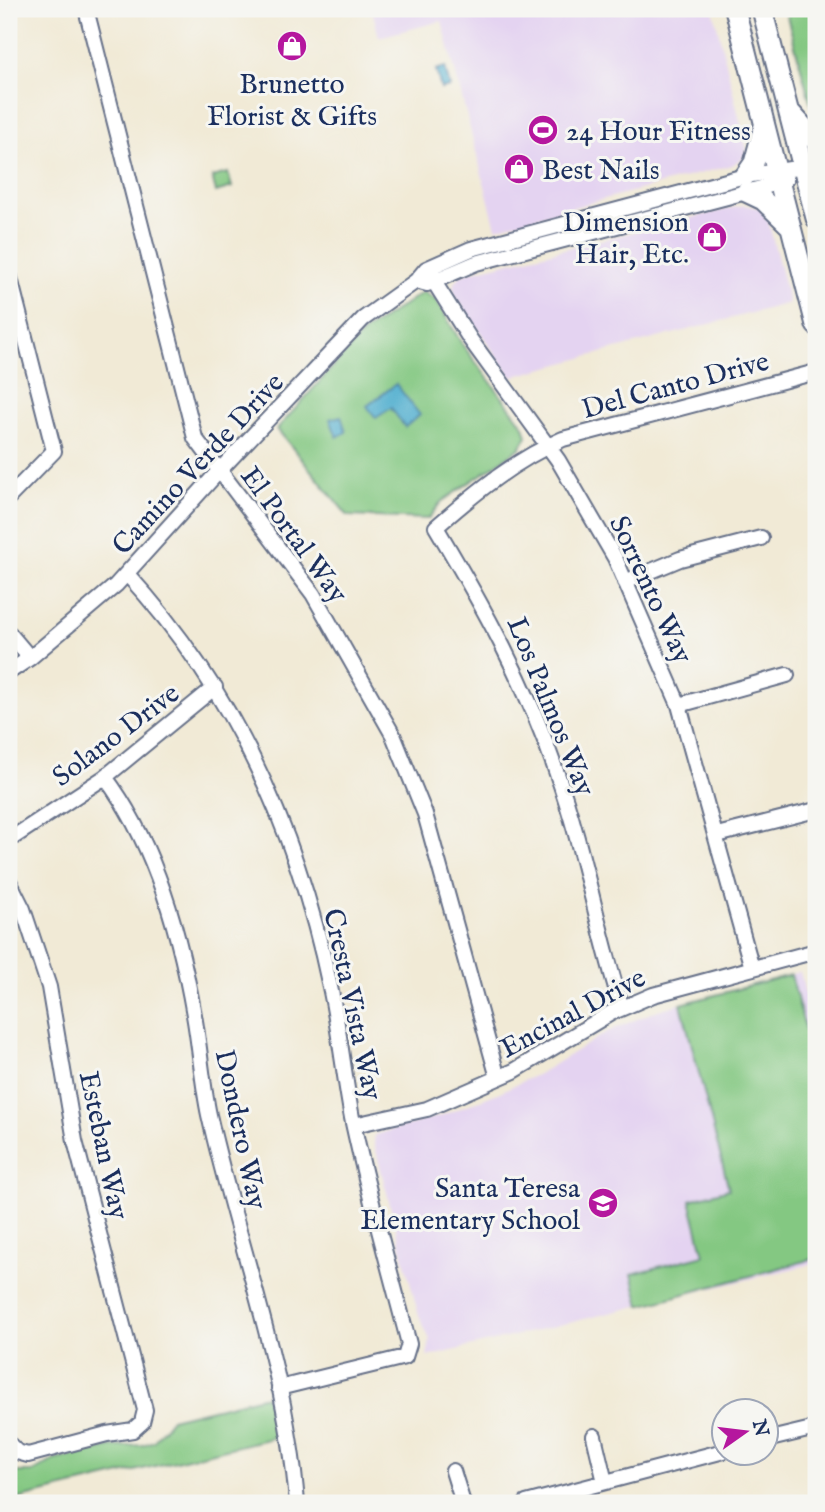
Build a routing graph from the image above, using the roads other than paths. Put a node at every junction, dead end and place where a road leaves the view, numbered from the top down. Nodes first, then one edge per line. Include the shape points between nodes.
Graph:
1 (86, 9) edge
2 (735, 9) edge
3 (762, 9) edge
4 (788, 110) junction
5 (764, 125) junction
6 (816, 141) edge
7 (810, 166) edge
8 (777, 176) junction
9 (745, 184) junction
10 (816, 218) edge
11 (792, 227) junction
12 (9, 274) edge
13 (431, 274) junction
14 (816, 325) edge
15 (816, 372) edge
16 (548, 446) junction
17 (219, 471) junction
18 (9, 497) edge
19 (761, 538) dead end
20 (127, 574) junction
21 (625, 582) junction
22 (9, 633) edge
23 (30, 658) junction
24 (9, 672) edge
25 (787, 675) dead end
26 (215, 687) junction
27 (679, 705) junction
28 (105, 778) junction
29 (816, 810) edge
30 (717, 835) junction
31 (9, 839) edge
32 (9, 881) edge
33 (816, 951) edge
34 (752, 968) junction
35 (622, 1008) junction
36 (498, 1078) junction
37 (354, 1125) junction
38 (279, 1388) junction
39 (816, 1428) edge
40 (594, 1436) dead end
41 (780, 1436) edge
42 (9, 1444) edge
43 (710, 1454) edge
44 (453, 1471) dead end
45 (605, 1482) junction
46 (297, 1503) edge
47 (463, 1503) edge
48 (526, 1503) edge

1 - 17 street, El Portal Way via 187,415 195,438
2 - 5 main road
3 - 4 main road
4 - 6 main road
4 - 7 main road
5 - 8 main road
5 - 9 main road
7 - 8 street, Camino Verde Drive
7 - 10 main road
8 - 9 street, Camino Verde Drive
8 - 11 main road
9 - 11 main road
9 - 13 street, Camino Verde Drive
11 - 14 main road
12 - 18 street via 54,451
13 - 16 street, Sorrento Way via 470,339
13 - 17 street, Camino Verde Drive via 427,284 415,281 363,319
15 - 16 street, Del Canto Drive
16 - 21 street, Sorrento Way
16 - 35 street, Los Palmos Way via 482,487 436,527 491,618 543,735 570,814
17 - 20 street, Camino Verde Drive
17 - 36 street, El Portal Way via 313,594 393,735 425,814
19 - 21 street via 680,559
20 - 23 street, Camino Verde Drive
20 - 26 street, Cresta Vista Way
21 - 27 street, Sorrento Way
22 - 23 street
23 - 24 street, Camino Verde Drive
25 - 27 street
26 - 28 street, Solano Drive
26 - 37 street, Cresta Vista Way via 275,805 304,886 331,988
27 - 30 street, Sorrento Way
28 - 31 street, Solano Drive
28 - 38 street, Dondero Way via 144,846 171,915 195,1016 209,1113
29 - 30 street
30 - 34 street, Sorrento Way
32 - 42 street, Esteban Way via 49,986 75,1142 145,1410 142,1422 133,1430 28,1455
33 - 34 street, Encinal Drive
34 - 35 street, Encinal Drive via 672,988
35 - 36 street, Encinal Drive
36 - 37 street, Encinal Drive via 427,1109
37 - 38 street, Cresta Vista Way via 409,1344 405,1357
38 - 46 street, Dondero Way via 293,1453
39 - 41 street
40 - 45 street
43 - 45 street
44 - 47 street
45 - 48 street

